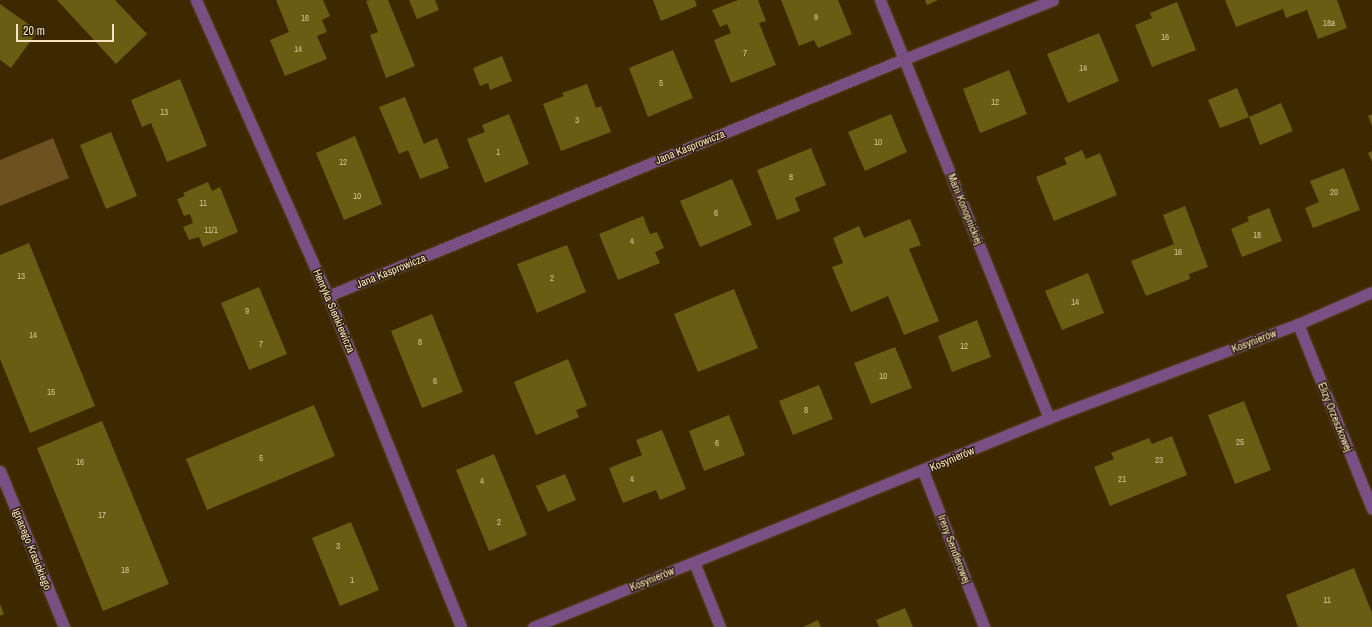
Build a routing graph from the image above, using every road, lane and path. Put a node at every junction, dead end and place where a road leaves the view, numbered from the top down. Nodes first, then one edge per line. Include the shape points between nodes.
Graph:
1 (196, 0) edge
2 (880, 0) edge
3 (1053, 0) edge
4 (904, 59) junction
5 (1372, 292) edge
6 (328, 296) junction
7 (1298, 324) junction
8 (1049, 418) junction
9 (0, 471) edge
10 (923, 471) junction
11 (1372, 509) edge
12 (694, 562) junction
13 (64, 627) edge
14 (461, 627) edge
15 (533, 627) edge
16 (720, 627) edge
17 (984, 627) edge

1 - 6 street, Henryka Sienkiewicza
2 - 4 street, Marii Konopnickiej
3 - 4 street, Jana Kasprowicza
4 - 6 street, Jana Kasprowicza
4 - 8 street, Marii Konopnickiej
5 - 7 street, Kosynierów
6 - 14 street, Henryka Sienkiewicza
7 - 8 street, Kosynierów
7 - 11 street, Elizy Orzeszkowej
8 - 10 street, Kosynierów
9 - 13 street, Ignacego Krasickiego
10 - 12 street, Kosynierów
10 - 17 street, Ireny Sendlerowej
12 - 15 street, Kosynierów
12 - 16 street

